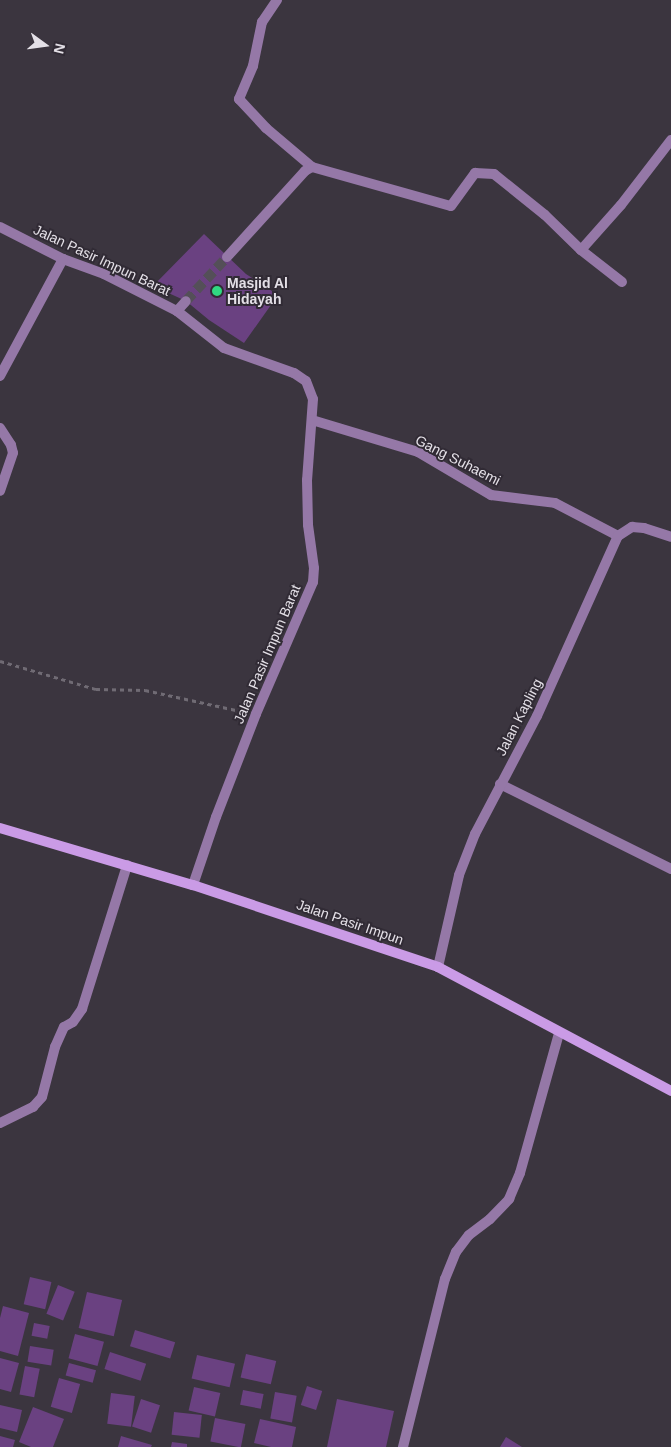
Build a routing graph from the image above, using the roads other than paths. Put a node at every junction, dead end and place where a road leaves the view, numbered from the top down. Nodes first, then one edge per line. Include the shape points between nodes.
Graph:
1 (277, 0) edge
2 (671, 140) edge
3 (312, 167) junction
4 (0, 227) edge
5 (581, 250) junction
6 (227, 257) tunnel mouth
7 (63, 259) junction
8 (622, 282) dead end
9 (186, 301) tunnel mouth
10 (177, 311) junction
11 (0, 376) edge
12 (312, 420) junction
13 (0, 428) edge
14 (0, 491) edge
15 (618, 536) junction
16 (671, 537) edge
17 (500, 784) junction
18 (0, 828) edge
19 (127, 865) junction
20 (671, 869) edge
21 (193, 884) junction
22 (438, 967) junction
23 (559, 1033) junction
24 (671, 1091) edge
25 (0, 1123) edge
26 (403, 1447) edge

1 - 3 street via 262,22 253,66 239,99 266,128
2 - 5 street
3 - 5 street via 451,206 475,173 494,174 545,215
3 - 6 street
4 - 7 street, Jalan Pasir Impun Barat
5 - 8 street
7 - 10 street, Jalan Pasir Impun Barat via 104,274
7 - 11 street
9 - 10 street
10 - 12 street, Jalan Pasir Impun Barat via 224,348 294,372 306,382 313,399
12 - 15 street, Gang Suhaemi via 418,452 491,495 555,502
12 - 21 street, Jalan Pasir Impun Barat via 307,480 308,525 314,568 312,582 256,714
13 - 14 street via 13,453
15 - 16 street via 632,528 644,528
15 - 17 street, Jalan Kapling via 537,716
17 - 20 street
17 - 22 street, Jalan Kapling via 459,875
18 - 19 street, Jalan Pasir Impun
19 - 21 street, Jalan Pasir Impun
19 - 25 street via 82,1009 64,1028 55,1047 42,1097 33,1107
21 - 22 street, Jalan Pasir Impun
22 - 23 street, Jalan Pasir Impun
23 - 24 street, Jalan Pasir Impun
23 - 26 street via 520,1173 509,1199 490,1219 469,1234 456,1252 445,1279

